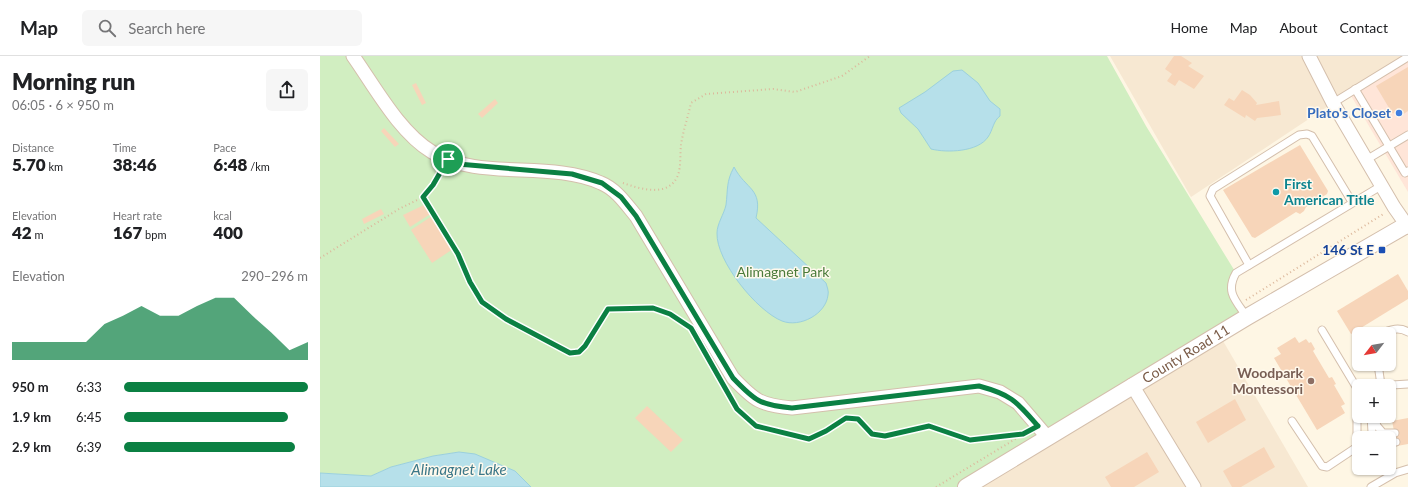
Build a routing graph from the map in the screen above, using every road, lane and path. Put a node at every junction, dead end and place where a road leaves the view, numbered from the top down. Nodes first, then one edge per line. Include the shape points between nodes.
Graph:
1 (354, 56) edge
2 (870, 56) edge
3 (1309, 56) edge
4 (1408, 57) edge
5 (1355, 89) junction
6 (1332, 103) junction
7 (1408, 135) edge
8 (1389, 146) junction
9 (448, 159) junction
10 (1366, 160) junction
11 (1408, 171) edge
12 (618, 181) dead end
13 (1381, 186) junction
14 (423, 197) junction
15 (1352, 202) junction
16 (1394, 207) junction
17 (1408, 225) edge
18 (320, 258) edge
19 (1249, 265) junction
20 (1243, 311) junction
21 (691, 328) dead end
22 (1322, 330) dead end
23 (1396, 330) edge
24 (1408, 332) edge
25 (1352, 380) edge
26 (1396, 384) edge
27 (1408, 384) edge
28 (1132, 385) junction
29 (726, 389) dead end
30 (1292, 421) dead end
31 (1357, 423) edge
32 (1043, 432) junction
33 (1023, 434) junction
34 (1408, 469) edge
35 (936, 487) edge
36 (966, 487) edge
37 (1194, 487) edge
38 (1371, 487) edge

1 - 9 street via 409,134 432,152
2 - 12 path via 842,76 795,92 773,88 706,94 691,103 681,143 678,175 672,183 665,189 652,190 640,189
3 - 6 street
4 - 5 lane
5 - 6 lane
5 - 8 lane
6 - 10 street
7 - 8 lane
8 - 10 lane
8 - 11 lane via 1405,173
9 - 14 path
9 - 32 street via 458,164 572,174 602,183 621,197 636,216 733,378 752,397 771,406 792,408 979,386 1000,392 1018,403
10 - 13 street
13 - 15 lane
13 - 16 street
14 - 18 path
14 - 21 path via 458,254 482,302 506,319 570,353 579,352 585,346 608,309 653,308 670,314
15 - 19 lane
15 - 19 lane via 1312,136 1299,135 1213,189 1210,196
16 - 17 street
16 - 20 path
17 - 20 street, County Road 11
19 - 20 lane via 1236,273 1230,283 1230,290
20 - 28 street, County Road 11
22 - 25 lane
23 - 24 lane
26 - 27 lane
28 - 32 street, County Road 11
28 - 37 street
29 - 33 path via 737,409 756,426 809,439 846,418 858,419 872,434 885,436 929,426 970,440
30 - 31 lane via 1322,466 1327,467 1357,447
32 - 33 path
32 - 36 street, County Road 11
33 - 35 path
34 - 38 lane via 1395,473

